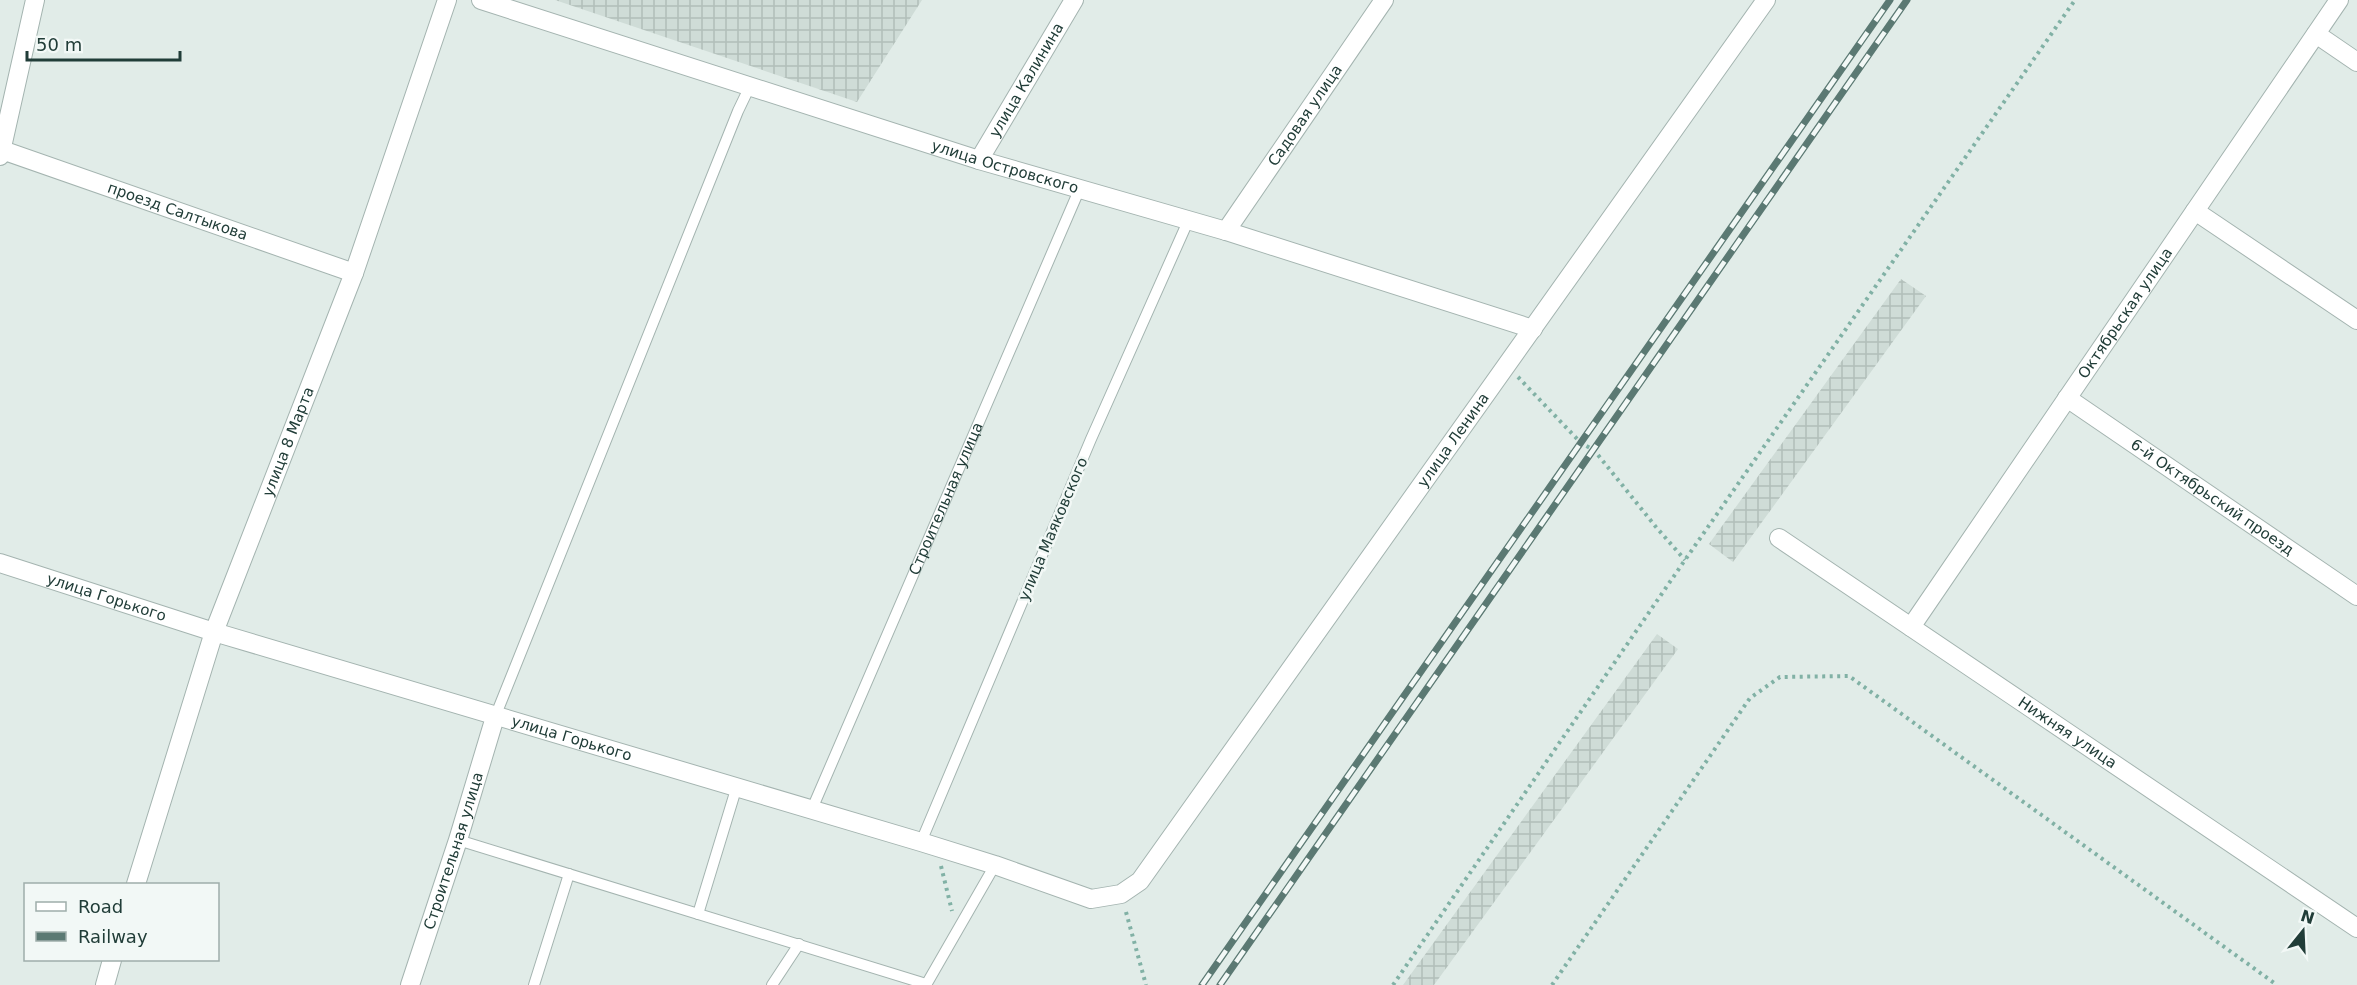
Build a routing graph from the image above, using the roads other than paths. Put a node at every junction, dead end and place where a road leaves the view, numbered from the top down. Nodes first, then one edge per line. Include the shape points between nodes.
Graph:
1 (35, 0) edge
2 (447, 0) edge
3 (482, 0) edge
4 (1074, 0) edge
5 (1384, 0) edge
6 (1766, 0) edge
7 (2339, 0) edge
8 (2316, 34) junction
9 (2357, 62) edge
10 (750, 86) junction
11 (1, 153) edge
12 (979, 160) junction
13 (1080, 188) junction
14 (2195, 211) junction
15 (1189, 219) junction
16 (1226, 231) junction
17 (354, 273) junction
18 (2357, 320) edge
19 (1533, 329) junction
20 (2067, 398) junction
21 (1779, 538) dead end
22 (0, 563) edge
23 (2357, 596) edge
24 (1911, 627) junction
25 (214, 632) junction
26 (495, 717) junction
27 (737, 786) junction
28 (812, 809) junction
29 (458, 840) junction
30 (928, 844) junction
31 (995, 865) junction
32 (569, 874) junction
33 (1140, 881) joint
34 (137, 883) edge
35 (698, 914) junction
36 (2357, 928) edge
37 (799, 944) junction
38 (112, 961) edge
39 (105, 985) edge
40 (410, 985) edge
41 (534, 985) edge
42 (772, 985) edge
43 (926, 985) edge

1 - 11 street
2 - 17 street, улица 8 Марта
3 - 10 street, улица Островского
4 - 12 street, улица Калинина
5 - 16 street, Садовая улица
6 - 19 street, улица Ленина
7 - 8 street, Октябрьская улица
8 - 9 street
8 - 14 street, Октябрьская улица
10 - 12 street, улица Островского
10 - 26 lane
11 - 17 street, проезд Салтыкова
12 - 13 street, улица Островского
13 - 15 street, улица Островского
13 - 28 lane, Строительная улица
14 - 18 street
14 - 20 street, Октябрьская улица
15 - 16 street, улица Островского
15 - 30 lane, улица Маяковского via 1091,439
16 - 19 street, улица Островского
17 - 25 street, улица 8 Марта
19 - 33 street, улица Ленина
20 - 23 street, 6-й Октябрьский проезд
20 - 24 street, Октябрьская улица
21 - 24 street, Нижняя улица
22 - 25 street, улица Горького
24 - 36 street, Нижняя улица
25 - 26 street, улица Горького
25 - 34 street, улица 8 Марта
26 - 27 street, улица Горького
26 - 29 street, Строительная улица
27 - 28 street, улица Горького
27 - 35 lane
28 - 30 street, улица Горького
29 - 32 lane
29 - 40 street, Строительная улица
30 - 31 street, улица Горького
31 - 33 street, улица Горького via 1091,899 1121,894
31 - 43 lane
32 - 35 lane
32 - 41 lane
35 - 37 lane
37 - 42 lane
37 - 43 lane
38 - 39 street

